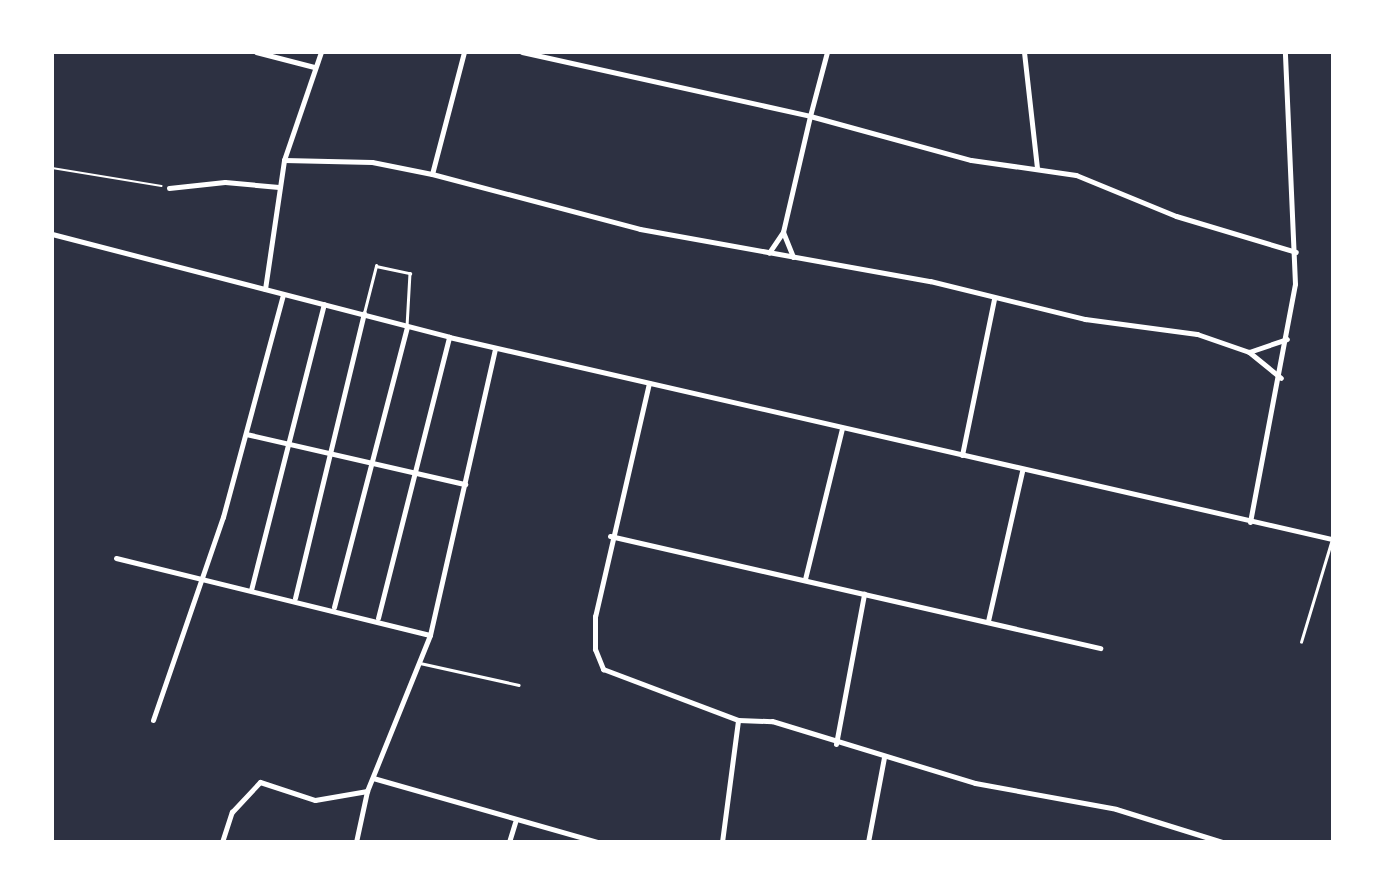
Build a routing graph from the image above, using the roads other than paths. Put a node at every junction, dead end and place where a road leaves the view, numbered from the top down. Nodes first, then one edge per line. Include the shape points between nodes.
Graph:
1 (256, 52) edge
2 (321, 52) edge
3 (464, 52) edge
4 (522, 52) edge
5 (827, 52) edge
6 (1024, 52) edge
7 (1285, 52) edge
8 (314, 67) junction
9 (810, 116) junction
10 (284, 160) junction
11 (1037, 167) junction
12 (432, 174) junction
13 (169, 187) road end
14 (279, 187) junction
15 (783, 232) junction
16 (52, 234) edge
17 (1296, 252) junction
18 (769, 253) junction
19 (793, 257) junction
20 (265, 289) junction
21 (284, 295) junction
22 (994, 299) junction
23 (324, 304) junction
24 (363, 313) junction
25 (407, 327) junction
26 (449, 337) junction
27 (1287, 339) junction
28 (495, 348) junction
29 (1249, 352) junction
30 (1281, 378) junction
31 (649, 383) junction
32 (842, 428) junction
33 (246, 434) junction
34 (288, 444) junction
35 (328, 455) junction
36 (962, 455) junction
37 (371, 466) junction
38 (1022, 471) junction
39 (413, 474) junction
40 (465, 484) junction
41 (1250, 522) junction
42 (610, 537) junction
43 (1332, 539) edge
44 (116, 558) dead end
45 (201, 579) junction
46 (805, 579) junction
47 (251, 590) junction
48 (864, 594) junction
49 (295, 598) junction
50 (334, 607) junction
51 (378, 618) junction
52 (988, 621) junction
53 (430, 635) junction
54 (1301, 642) dead end
55 (1100, 648) dead end
56 (420, 663) junction
57 (519, 685) dead end
58 (153, 720) dead end
59 (738, 720) junction
60 (836, 744) junction
61 (884, 757) junction
62 (373, 778) junction
63 (367, 791) junction
64 (515, 822) junction
65 (222, 842) edge
66 (356, 842) edge
67 (509, 842) edge
68 (597, 842) edge
69 (722, 842) edge
70 (868, 842) edge
71 (1222, 842) edge

1 - 8 street
2 - 8 street
3 - 12 street
4 - 9 street
5 - 9 street
6 - 11 street
7 - 17 street
8 - 10 street
9 - 11 street via 971,160
9 - 15 street
10 - 12 street via 372,162
10 - 14 street
11 - 17 street
12 - 18 street via 557,210
13 - 14 street
14 - 20 street
15 - 18 street
15 - 19 street
16 - 20 street
17 - 27 street
18 - 19 street
19 - 22 street
20 - 21 street
21 - 23 street
21 - 33 street
22 - 29 street via 1197,334
22 - 36 street
23 - 24 street
23 - 34 street
24 - 25 street
24 - 25 lane via 373,269 410,273
24 - 35 street
25 - 26 street
25 - 37 street
26 - 28 street
26 - 39 street
27 - 29 street
27 - 30 street
28 - 31 street
28 - 40 street
29 - 30 street
30 - 41 street
31 - 32 street
31 - 42 street
32 - 36 street
32 - 46 street
33 - 34 street
33 - 45 street
34 - 35 street
34 - 47 street
35 - 37 street
35 - 49 street
36 - 38 street
37 - 39 street
37 - 50 street
38 - 41 street
38 - 52 street
39 - 40 street
39 - 51 street
40 - 53 street
41 - 43 street
42 - 46 street
42 - 59 street via 595,616 595,649 603,669
43 - 54 lane
44 - 45 street
45 - 47 street
45 - 58 street
46 - 48 street
47 - 49 street
48 - 52 street
48 - 60 street
49 - 50 street
50 - 51 street
51 - 53 street
52 - 55 street
53 - 56 street
56 - 57 lane
56 - 62 street
59 - 60 street via 772,721
59 - 69 street
60 - 61 street
61 - 70 street
61 - 71 street via 1048,800 1116,810
62 - 63 street
62 - 64 street
63 - 65 street via 315,800 260,782 232,813
63 - 66 street
64 - 67 street
64 - 68 street

